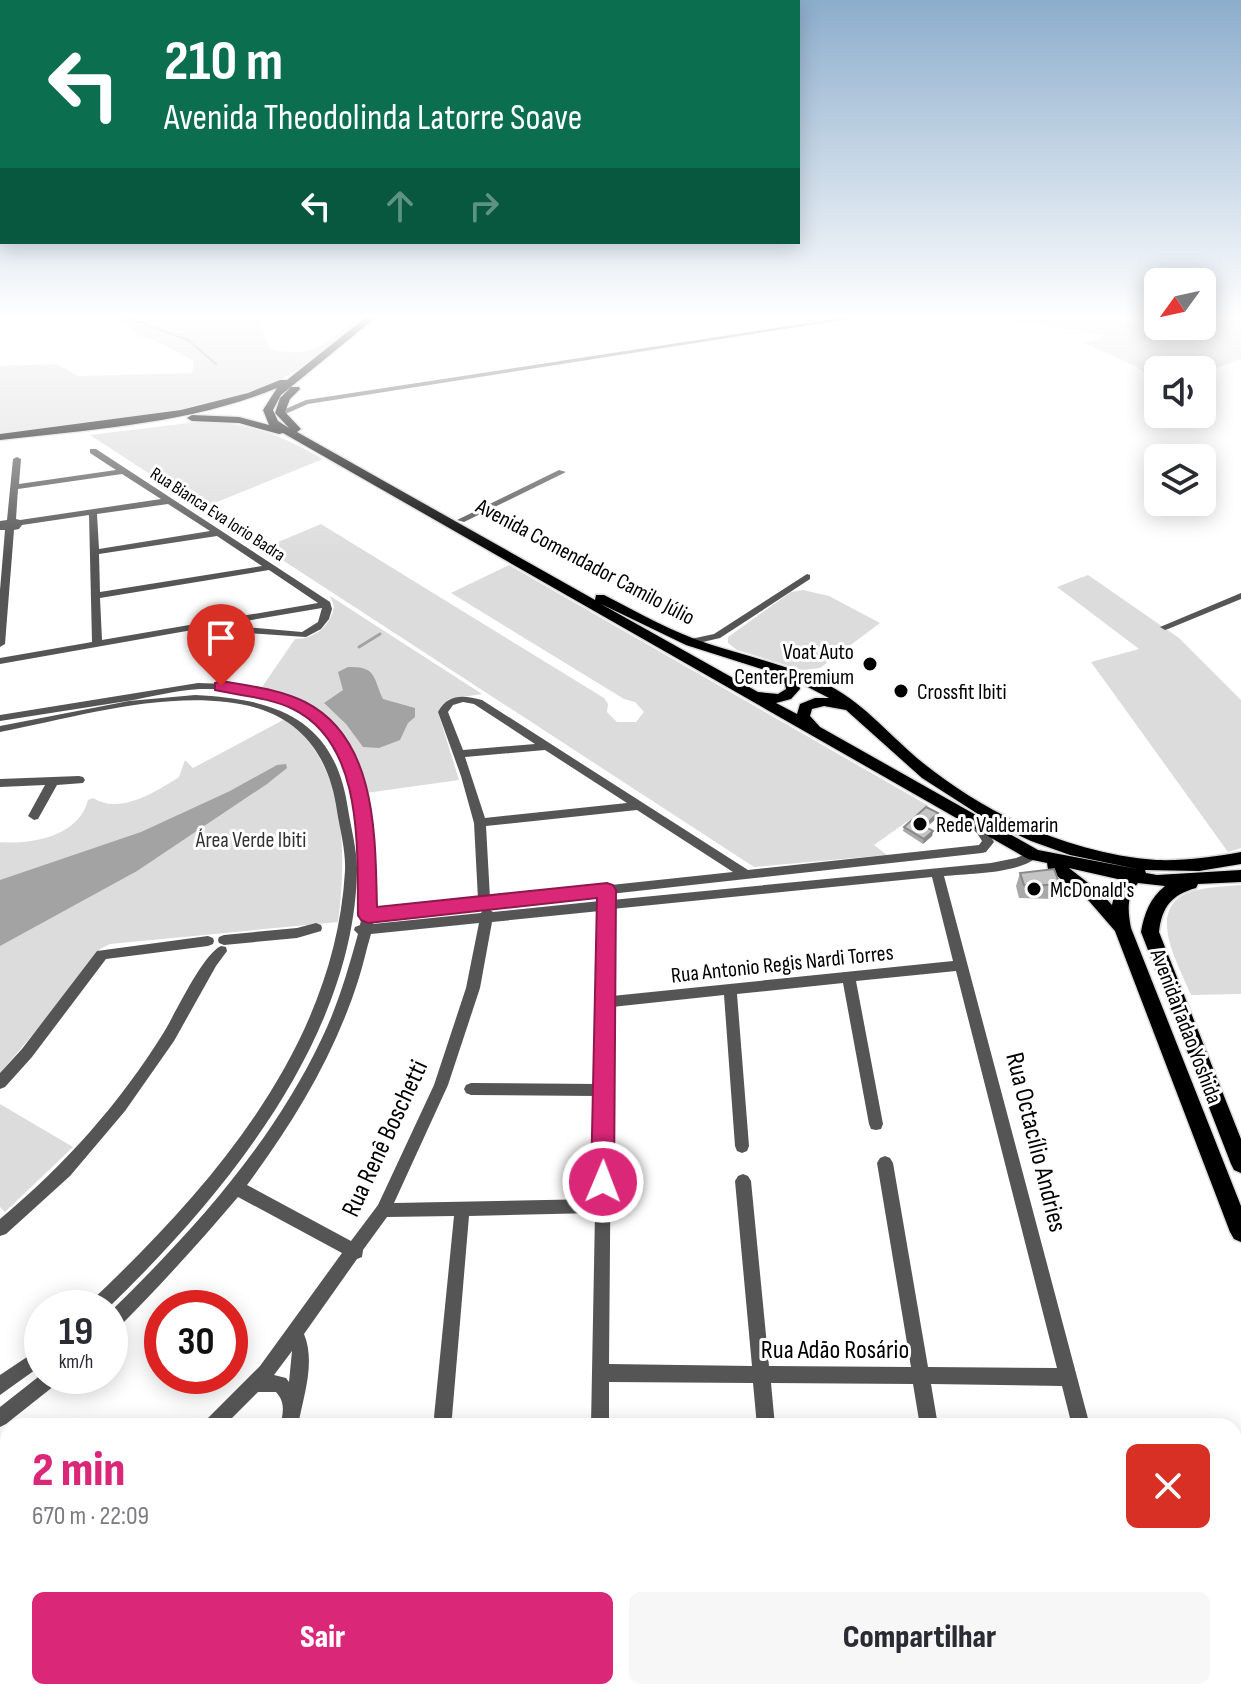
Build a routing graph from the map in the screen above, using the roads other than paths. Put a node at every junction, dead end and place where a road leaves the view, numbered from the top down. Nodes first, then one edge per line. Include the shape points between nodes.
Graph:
1 (243, 397) edge
2 (275, 397) edge
3 (337, 397) edge
4 (285, 398) joint
5 (231, 402) junction
6 (306, 402) junction
7 (280, 413) junction
8 (213, 418) junction
9 (288, 434) junction
10 (0, 437) edge
11 (0, 443) edge
12 (93, 451) dead end
13 (17, 459) dead end
14 (123, 471) junction
15 (562, 472) dead end
16 (14, 487) junction
17 (168, 501) junction
18 (93, 513) junction
19 (461, 520) junction
20 (8, 525) edge
21 (217, 533) junction
22 (94, 552) junction
23 (272, 567) junction
24 (807, 577) dead end
25 (95, 596) junction
26 (1241, 596) edge
27 (327, 604) junction
28 (258, 616) junction
29 (192, 627) junction
30 (1165, 627) dead end
31 (253, 630) junction
32 (717, 636) junction
33 (690, 642) junction
34 (0, 644) edge
35 (97, 644) junction
36 (722, 652) junction
37 (0, 661) edge
38 (768, 665) junction
39 (747, 693) junction
40 (857, 711) junction
41 (0, 718) edge
42 (0, 729) edge
43 (536, 738) junction
44 (548, 746) junction
45 (526, 747) junction
46 (848, 749) junction
47 (459, 754) junction
48 (79, 780) dead end
49 (0, 783) edge
50 (52, 783) junction
51 (624, 797) junction
52 (638, 806) junction
53 (946, 807) junction
54 (607, 810) junction
55 (34, 816) dead end
56 (480, 823) junction
57 (984, 843) junction
58 (714, 854) junction
59 (1036, 856) junction
60 (1241, 858) edge
61 (991, 867) junction
62 (810, 869) junction
63 (792, 870) junction
64 (937, 873) junction
65 (747, 875) junction
66 (1232, 877) edge
67 (1133, 878) junction
68 (710, 879) junction
69 (809, 885) junction
70 (792, 887) junction
71 (368, 894) junction
72 (351, 896) junction
73 (606, 898) junction
74 (465, 905) junction
75 (484, 910) junction
76 (368, 915) junction
77 (347, 917) junction
78 (316, 928) dead end
79 (386, 928) junction
80 (1122, 928) junction
81 (365, 930) junction
82 (345, 932) junction
83 (212, 949) junction
84 (339, 952) junction
85 (358, 952) junction
86 (962, 965) junction
87 (848, 976) junction
88 (730, 989) junction
89 (606, 1002) junction
90 (0, 1083) edge
91 (471, 1089) dead end
92 (604, 1090) junction
93 (876, 1124) dead end
94 (742, 1146) dead end
95 (885, 1163) dead end
96 (1241, 1164) edge
97 (743, 1181) dead end
98 (235, 1187) junction
99 (602, 1206) junction
100 (462, 1209) junction
101 (383, 1210) junction
102 (0, 1229) edge
103 (1241, 1232) edge
104 (356, 1252) junction
105 (114, 1290) edge
106 (128, 1306) edge
107 (295, 1334) junction
108 (24, 1369) edge
109 (19, 1373) junction
110 (601, 1373) junction
111 (761, 1374) junction
112 (921, 1376) junction
113 (1068, 1377) junction
114 (24, 1380) edge
115 (255, 1383) junction
116 (0, 1386) edge
117 (30, 1394) edge
118 (443, 1417) dead end
119 (0, 1418) edge
120 (220, 1418) edge
121 (290, 1418) edge
122 (600, 1418) edge
123 (765, 1418) edge
124 (928, 1418) edge
125 (1079, 1418) edge

1 - 5 main road
2 - 9 main road via 268,410 273,423
3 - 6 street
4 - 6 street
4 - 7 main road
5 - 8 main road via 252,409 241,416
5 - 10 main road
6 - 7 street
7 - 19 main road, Avenida Comendador Camilo Júlio via 296,429
8 - 9 main road, Avenida Comendador Camilo Júlio
8 - 11 main road
9 - 39 main road, Avenida Comendador Camilo Júlio
12 - 14 street, Rua Bianca Eva Iorio Badra
13 - 16 street
14 - 16 street
14 - 17 street, Rua Bianca Eva Iorio Badra
15 - 19 street
16 - 20 street
17 - 18 street
17 - 21 street, Rua Bianca Eva Iorio Badra
18 - 20 street
18 - 22 street
19 - 33 main road, Avenida Comendador Camilo Júlio
20 - 34 street
21 - 22 street
21 - 23 street, Rua Bianca Eva Iorio Badra
22 - 25 street
23 - 25 street
23 - 27 street, Rua Bianca Eva Iorio Badra
24 - 32 street
25 - 35 street
26 - 30 street
27 - 28 street
27 - 31 street via 325,618 308,634
28 - 29 street
28 - 31 street
29 - 31 street
29 - 35 street
32 - 33 street
32 - 36 street
33 - 36 main road, Avenida Comendador Camilo Júlio
35 - 37 street
36 - 38 main road, Avenida Comendador Camilo Júlio
38 - 39 main road via 791,682 791,693 775,698
38 - 40 main road, Avenida Comendador Camilo Júlio
39 - 46 main road, Avenida Comendador Camilo Júlio
40 - 46 main road via 827,701 810,704 804,711 808,723
40 - 60 main road, Avenida Comendador Camilo Júlio via 928,775 1036,839 1137,863 1200,864
41 - 71 street via 198,686 256,692 300,706 333,732 352,769 366,822
42 - 72 street via 190,697 233,700 279,713 308,732 329,759 343,807
43 - 44 street, Rua Renê Boschetti
43 - 45 street
43 - 47 street, Rua Renê Boschetti via 478,702 457,699 443,712
44 - 45 street
44 - 51 street, Rua Renê Boschetti
45 - 47 street
46 - 53 main road, Avenida Comendador Camilo Júlio
47 - 56 street, Rua Renê Boschetti
48 - 50 street
49 - 50 street
50 - 55 street
51 - 52 street, Rua Renê Boschetti
51 - 54 street
52 - 54 street
52 - 58 street, Rua Renê Boschetti
53 - 57 street, Avenida Comendador Camilo Júlio
53 - 59 main road, Avenida Comendador Camilo Júlio
54 - 56 street
56 - 75 street, Rua Renê Boschetti
57 - 61 street
57 - 62 street
58 - 65 street, Rua Renê Boschetti
58 - 68 street via 718,869
59 - 61 street
59 - 67 main road, Avenida Comendador Camilo Júlio
59 - 80 main road, Avenida Tadao Yoshida via 1076,880
60 - 67 main road
61 - 64 street
62 - 63 street
62 - 69 street via 802,875
63 - 65 street
63 - 70 street via 797,879
64 - 69 street
64 - 86 street, Rua Octacílio Andries
65 - 68 street
66 - 67 main road, Avenida Comendador Camilo Júlio
66 - 96 main road, Avenida Tadao Yoshida via 1176,887 1157,902 1150,932
67 - 80 main road, Avenida Tadao Yoshida via 1119,903
68 - 73 street
69 - 70 street
70 - 73 street
71 - 72 street
71 - 76 street
72 - 77 street
73 - 75 street
73 - 75 street via 506,901
73 - 89 street
74 - 75 street
74 - 76 street
74 - 79 street via 387,918
75 - 79 street
75 - 101 street, Rua Renê Boschetti via 473,988 441,1085
76 - 77 street
76 - 81 street
77 - 82 street
78 - 83 street
79 - 81 street
80 - 103 main road, Avenida Tadao Yoshida
81 - 82 street
81 - 85 street
82 - 84 street
83 - 90 street via 108,953
83 - 102 street via 143,1079 79,1155
84 - 85 street
84 - 105 street via 326,996 270,1109 200,1203
85 - 98 street via 342,1010 284,1124
86 - 87 street, Rua Antonio Regis Nardi Torres
86 - 113 street, Rua Octacílio Andries
87 - 88 street, Rua Antonio Regis Nardi Torres
87 - 93 street
88 - 89 street, Rua Antonio Regis Nardi Torres
88 - 94 street
89 - 92 street
91 - 92 street
92 - 99 street
95 - 112 street
97 - 111 street
98 - 104 street
98 - 106 street via 196,1238
99 - 100 street
99 - 110 street
100 - 101 street
100 - 118 street
101 - 104 street, Rua Renê Boschetti
104 - 107 street, Rua Renê Boschetti
107 - 115 street, Rua Renê Boschetti
107 - 121 street via 301,1355
108 - 109 street
109 - 114 street
109 - 116 street
110 - 111 street, Rua Adão Rosário
110 - 122 street
111 - 112 street, Rua Adão Rosário
111 - 123 street
112 - 113 street, Rua Adão Rosário
112 - 124 street
113 - 125 street, Rua Octacílio Andries
115 - 120 street, Rua Renê Boschetti
115 - 121 street via 280,1384 289,1394
117 - 119 street

